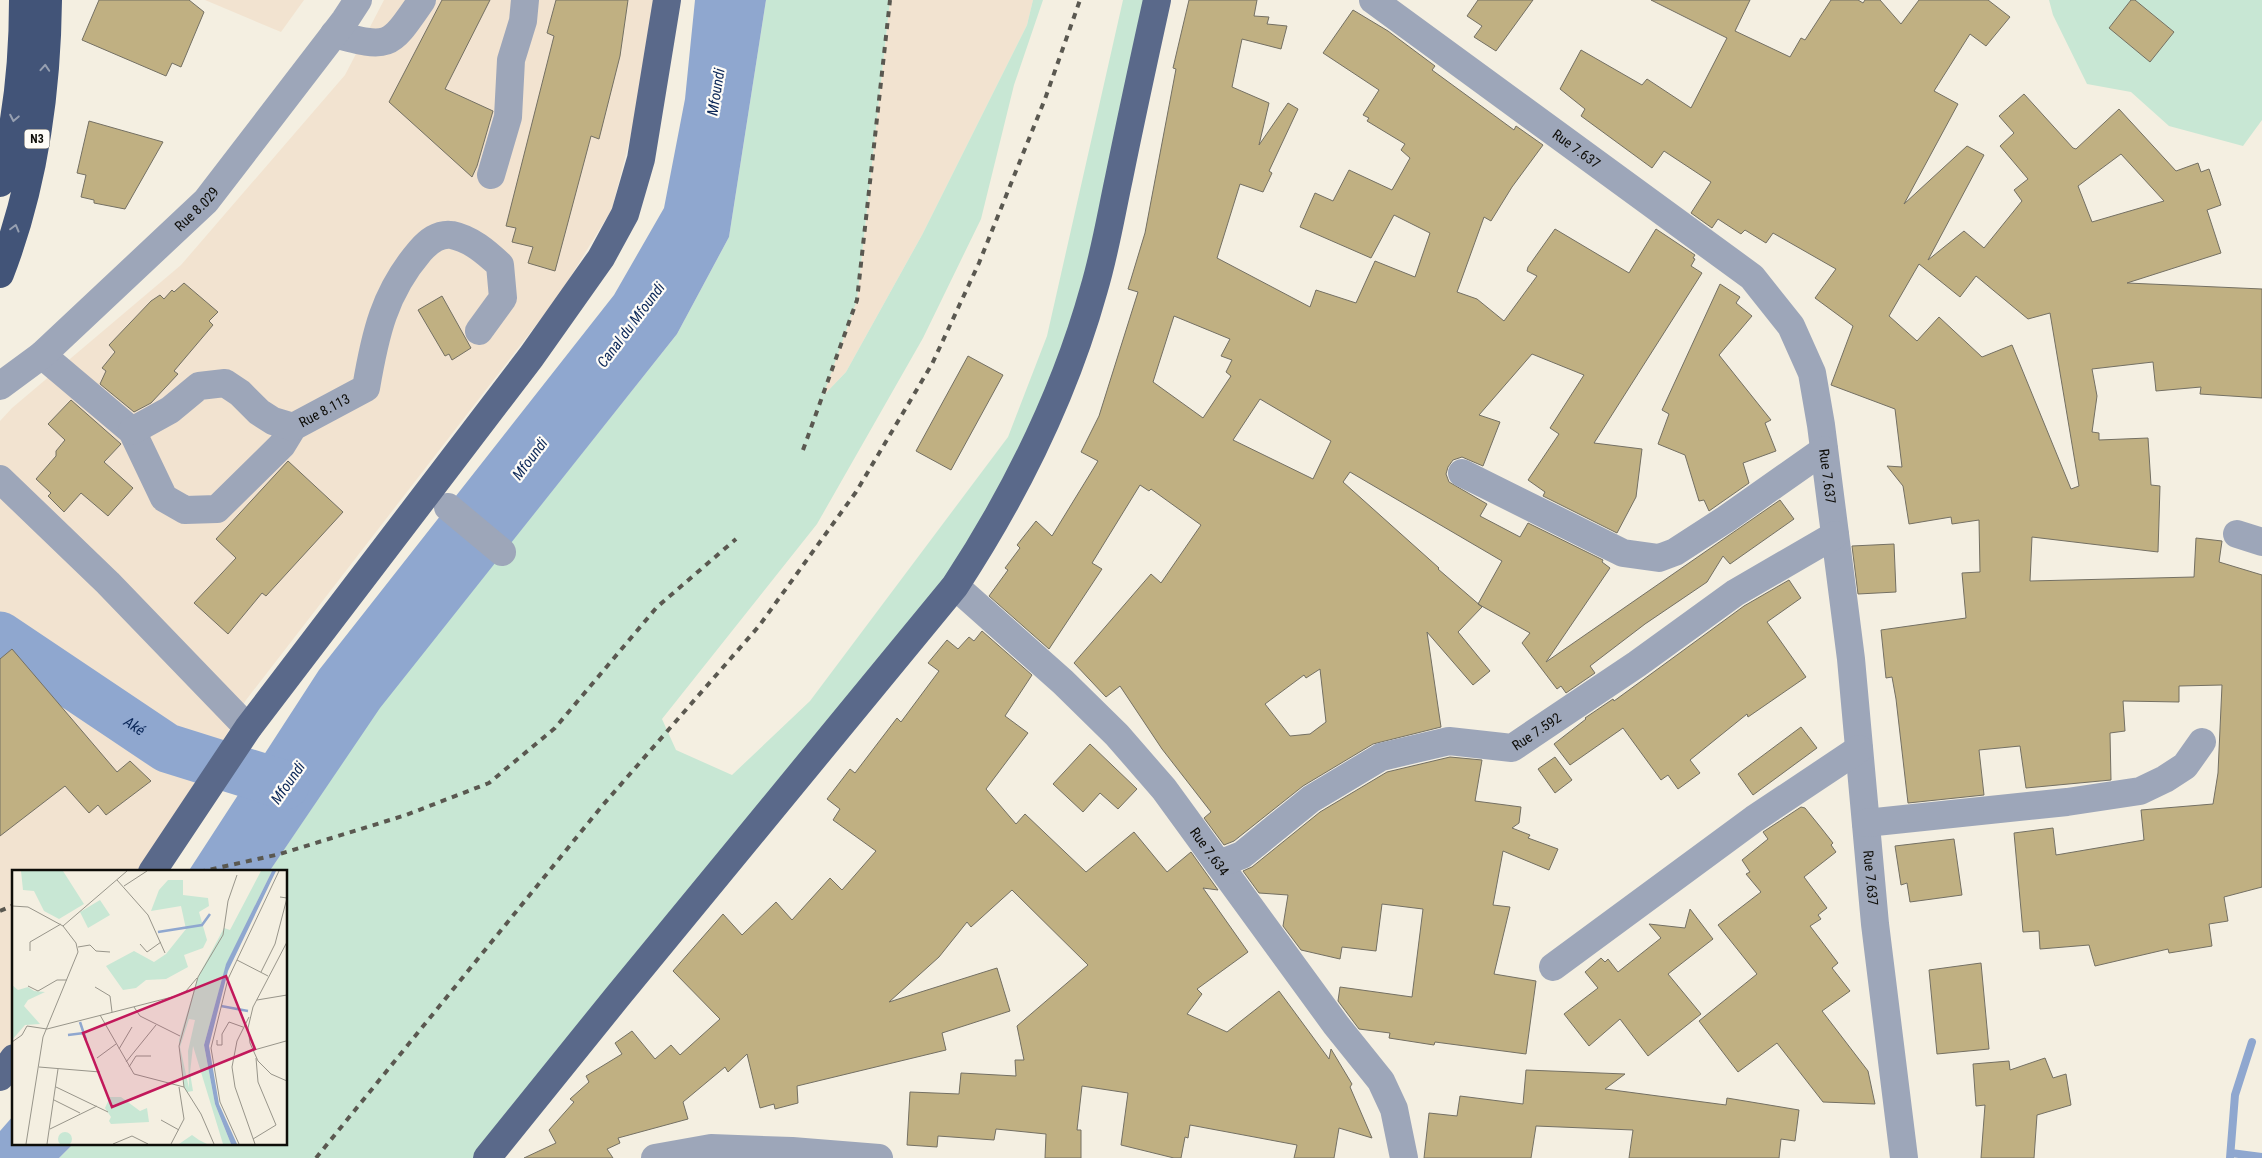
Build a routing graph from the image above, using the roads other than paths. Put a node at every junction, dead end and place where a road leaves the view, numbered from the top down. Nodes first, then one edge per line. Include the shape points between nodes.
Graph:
1 (24, 0) edge
2 (48, 0) edge
3 (358, 0) edge
4 (422, 0) edge
5 (525, 0) edge
6 (667, 0) edge
7 (1156, 0) edge
8 (1373, 0) edge
9 (334, 34) junction
10 (491, 175) dead end
11 (0, 183) edge
12 (0, 274) edge
13 (479, 331) dead end
14 (42, 355) junction
15 (0, 386) edge
16 (293, 427) junction
17 (132, 431) junction
18 (1824, 450) junction
19 (1462, 474) dead end
20 (0, 479) edge
21 (448, 507) dead end
22 (1835, 535) junction
23 (502, 552) dead end
24 (955, 586) junction
25 (248, 728) junction
26 (2202, 742) dead end
27 (1859, 749) junction
28 (1866, 823) junction
29 (1219, 864) junction
30 (153, 870) edge
31 (1553, 967) dead end
32 (12, 1061) edge
33 (0, 1076) edge
34 (487, 1158) edge
35 (655, 1158) edge
36 (879, 1158) edge
37 (1404, 1158) edge
38 (1904, 1158) edge

1 -> 11 highway, N3 via 17,104
12 -> 2 highway, N3 via 34,160 42,104
3 - 9 street, Rue 8.029
4 - 9 street via 401,30 384,43 372,44
5 - 10 street via 523,21 511,60 508,117
6 - 25 main road via 641,159 625,214 601,258 531,357
7 - 24 main road via 1108,233 1080,337 1025,462 984,542
8 - 18 street, Rue 7.637 via 1752,277 1791,326 1812,373
9 - 14 street, Rue 8.029 via 206,201
13 - 16 street, Rue 8.113 via 503,298 500,265 478,246 451,235 430,239 402,272 382,314 366,388
14 - 15 street, Rue 8.029
14 - 17 street, Rue 8.113
16 - 17 street via 273,421 259,412 225,383 199,386 170,410
16 - 17 street, Rue 8.113 via 282,445 217,509 185,510 164,498
18 - 19 street via 1726,519 1675,552 1658,558 1623,553
18 - 22 street, Rue 7.637
20 - 25 street via 108,583
21 - 23 street
22 - 27 street, Rue 7.637
22 - 29 street, Rue 7.592 via 1735,593 1512,748 1448,741 1381,757 1311,800 1242,855
24 - 29 street, Rue 7.634 via 1117,735 1164,789
24 - 34 main road
25 - 30 main road
26 - 28 street via 2185,766 2140,791 2077,801
27 - 28 street, Rue 7.637
27 - 31 street via 1754,819
28 - 38 street, Rue 7.637
29 - 37 street, Rue 7.634 via 1336,1025 1381,1081 1394,1109
32 - 33 main road
35 - 36 street via 711,1148

